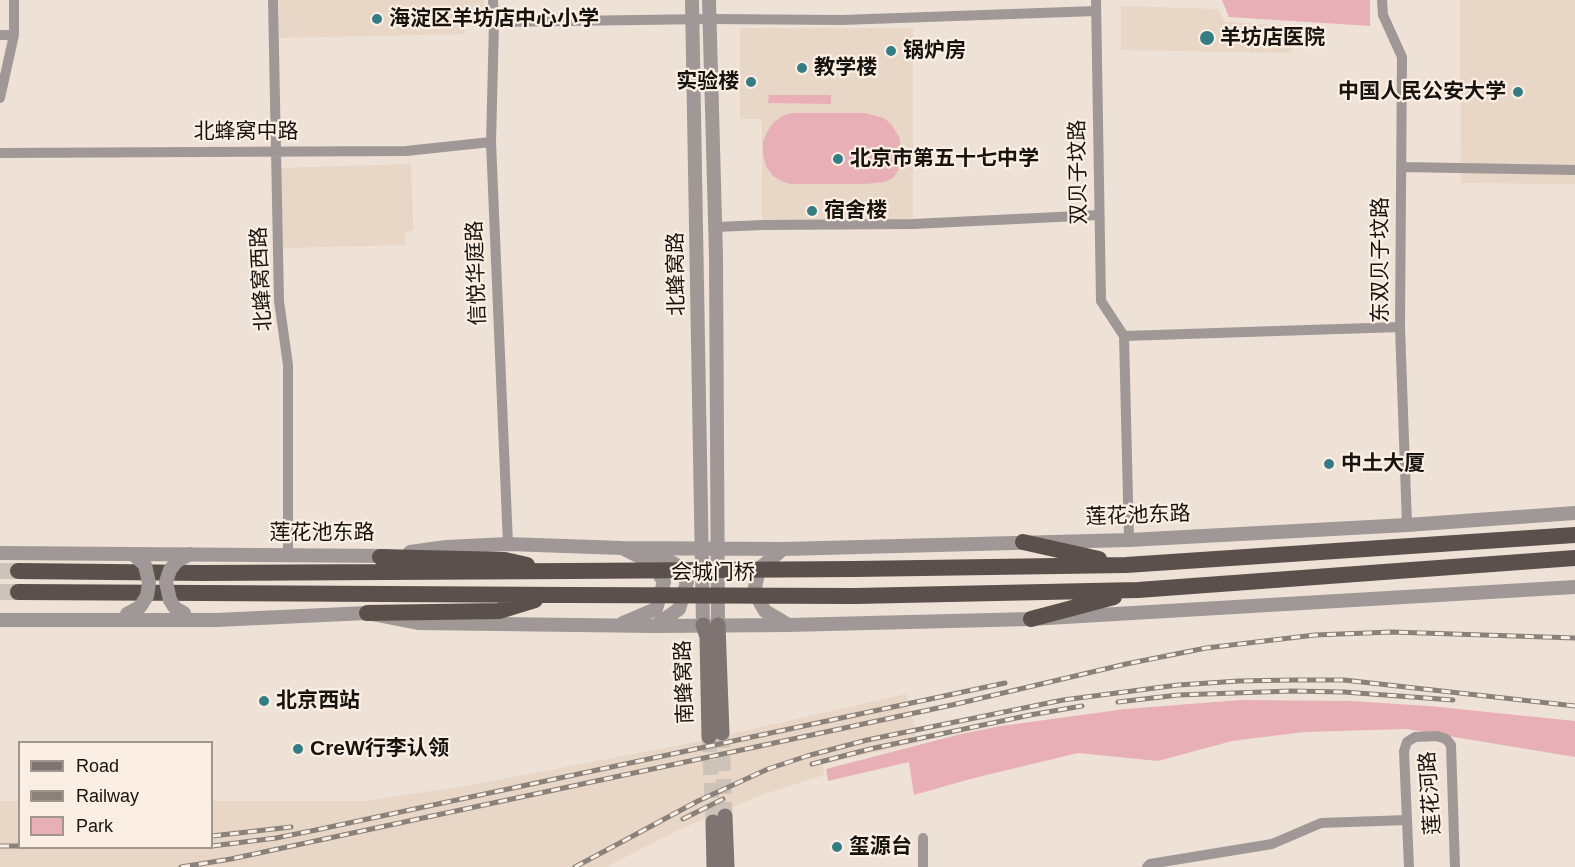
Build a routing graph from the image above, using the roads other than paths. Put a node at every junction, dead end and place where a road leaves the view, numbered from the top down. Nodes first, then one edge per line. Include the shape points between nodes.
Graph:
1 (14, 0) edge
2 (273, 0) edge
3 (493, 0) edge
4 (692, 0) edge
5 (709, 0) edge
6 (1382, 0) edge
7 (1096, 5) edge
8 (710, 19) junction
9 (693, 20) junction
10 (494, 22) junction
11 (0, 35) edge
12 (14, 35) junction
13 (0, 98) edge
14 (491, 142) junction
15 (277, 151) junction
16 (0, 153) edge
17 (1401, 167) junction
18 (1575, 170) edge
19 (1099, 214) junction
20 (715, 227) junction
21 (1400, 327) junction
22 (1124, 336) junction
23 (1575, 513) edge
24 (1407, 525) junction
25 (1575, 535) edge
26 (1129, 540) junction
27 (1023, 542) junction
28 (508, 544) junction
29 (622, 548) junction
30 (643, 548) junction
31 (702, 548) junction
32 (717, 548) junction
33 (783, 549) junction
34 (0, 553) edge
35 (133, 554) junction
36 (190, 554) junction
37 (288, 556) junction
38 (380, 557) junction
39 (1575, 558) edge
40 (1126, 565) junction
41 (18, 571) tunnel mouth
42 (552, 571) junction
43 (570, 571) joint
44 (1575, 587) edge
45 (1138, 590) junction
46 (18, 592) tunnel mouth
47 (562, 595) junction
48 (184, 613) junction
49 (367, 613) junction
50 (0, 614) edge
51 (128, 614) junction
52 (314, 615) junction
53 (1031, 619) junction
54 (0, 620) edge
55 (330, 621) dead end
56 (459, 623) junction
57 (618, 625) junction
58 (711, 625) junction
59 (788, 625) junction
60 (655, 626) junction
61 (715, 735) tunnel mouth
62 (1407, 820) junction
63 (923, 838) dead end
64 (714, 867) edge
65 (727, 867) edge
66 (923, 867) edge
67 (1147, 867) edge
68 (1409, 867) edge
69 (1455, 867) edge

1 - 12 street
2 - 15 street, 北蜂窝西路
3 - 10 street, 信悦华庭路
4 - 9 street, 北蜂窝路
5 - 8 street, 北蜂窝路
6 - 17 street, 东双贝子坟路 via 1383,15 1402,57
7 - 8 street via 842,20
7 - 19 street, 双贝子坟路
8 - 9 street
8 - 20 street, 北蜂窝路
9 - 10 street
9 - 31 street, 北蜂窝路
10 - 14 street, 信悦华庭路
11 - 12 street
12 - 13 street
14 - 15 street, 北蜂窝中路 via 406,151
14 - 28 street, 信悦华庭路
15 - 16 street, 北蜂窝中路
15 - 37 street, 北蜂窝西路 via 279,301 288,365
17 - 18 street
17 - 21 street, 东双贝子坟路
19 - 20 street via 913,224
19 - 22 street, 双贝子坟路 via 1101,301
20 - 32 street, 北蜂窝路
21 - 22 street
21 - 24 street, 东双贝子坟路
22 - 26 street
23 - 24 street, 莲花池东路
24 - 26 street, 莲花池东路
25 - 40 highway
26 - 27 street, 莲花池东路
27 - 33 street, 莲花池东路
27 - 40 highway
28 - 29 street, 莲花池东路
28 - 38 street, 莲花池东路 via 446,547
29 - 30 street, 莲花池东路
29 - 57 street via 652,563 664,582 656,609
30 - 31 street, 莲花池东路
30 - 60 street via 675,564 687,582 679,609
31 - 32 street, 莲花池东路
31 - 58 street, 北蜂窝路
32 - 33 street, 莲花池东路
32 - 58 street, 北蜂窝路
33 - 59 street via 759,569 754,592 765,612
34 - 35 street, 莲花池东路
35 - 36 street, 莲花池东路
35 - 51 street, bridge via 145,565 149,583 140,607
36 - 37 street, 莲花池东路
36 - 48 street, bridge via 177,561 166,582 170,600
37 - 38 street, 莲花池东路
38 - 42 highway via 505,560
39 - 45 highway
40 - 43 highway, 会城门桥, bridge
41 - 42 highway, 莲花池东路
42 - 43 highway, 莲花池东路
44 - 53 street
45 - 47 highway, 会城门桥, bridge via 855,596
45 - 53 highway
46 - 47 highway
47 - 49 highway via 499,611
48 - 51 street
48 - 52 street via 304,611
49 - 52 street
49 - 56 street via 418,623
50 - 51 street
52 - 54 street via 216,620
53 - 59 street
55 - 56 street via 374,621 417,631 447,631
56 - 57 street
57 - 60 street
58 - 59 street
58 - 60 street
58 - 61 main road, 南蜂窝路 via 707,637
62 - 67 street via 1321,823 1272,844
62 - 68 street, 莲花河路
62 - 69 street, 莲花河路 via 1407,742 1415,737 1443,737 1451,745
63 - 66 street
64 - 65 main road via 719,819

